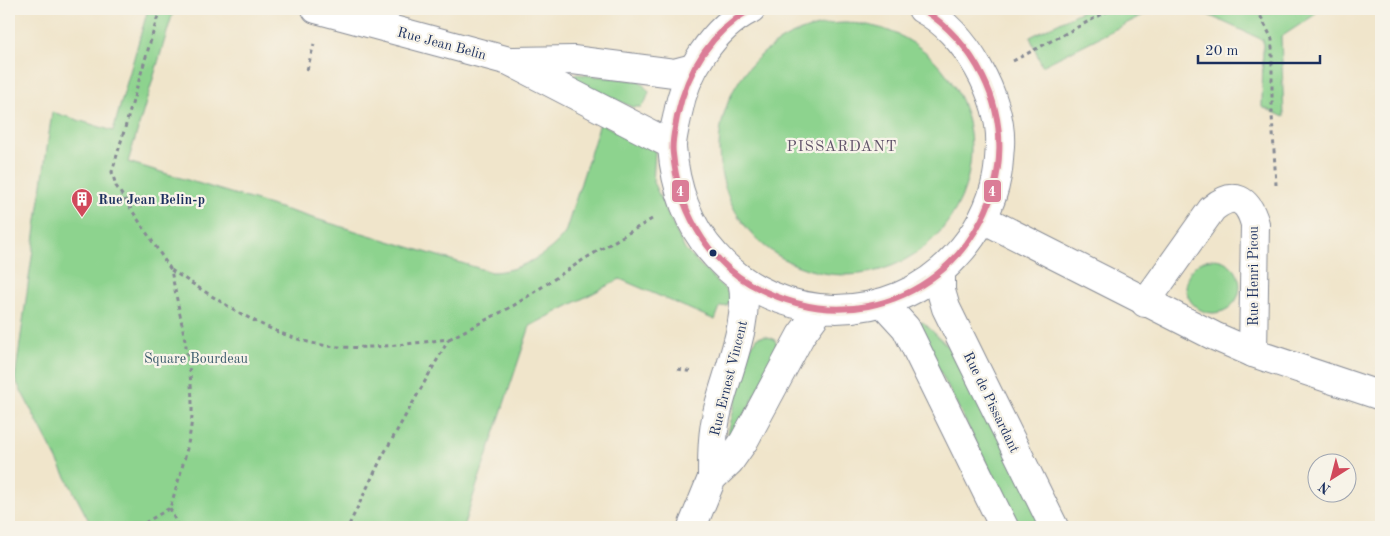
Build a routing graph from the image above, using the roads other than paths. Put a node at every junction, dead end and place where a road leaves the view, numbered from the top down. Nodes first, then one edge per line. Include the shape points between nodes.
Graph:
1 (316, 9) edge
2 (922, 9) edge
3 (747, 10) edge
4 (509, 61) junction
5 (693, 68) junction
6 (672, 145) junction
7 (983, 219) junction
8 (941, 273) junction
9 (742, 280) junction
10 (883, 303) junction
11 (1145, 303) junction
12 (820, 309) junction
13 (1253, 353) junction
14 (1381, 396) edge
15 (712, 478) junction
16 (692, 527) edge
17 (1004, 527) edge
18 (1054, 527) edge

1 - 4 street, Rue Jean Belin
2 - 7 street via 960,40 983,75 995,107 1000,142 997,177
3 - 5 street via 725,28
4 - 5 street, Rue Jean Belin via 573,60 674,73
4 - 6 street, Rue Jean Belin
5 - 6 street via 680,101
6 - 9 street via 682,200 697,230 715,256
7 - 8 street via 970,242
7 - 11 street
8 - 10 street via 916,290
8 - 18 street, Rue de Pissardant via 946,308
9 - 12 street via 788,302
9 - 15 street, Rue Ernest Vincent via 746,307 717,412
10 - 12 street via 849,310
10 - 17 street via 906,328
11 - 13 street
11 - 13 street, Rue Henri Picou via 1212,209 1221,201 1233,198 1243,201 1255,224
12 - 15 street, Rue Ernest Vincent via 801,335 744,441
13 - 14 street
15 - 16 street, Rue Ernest Vincent

